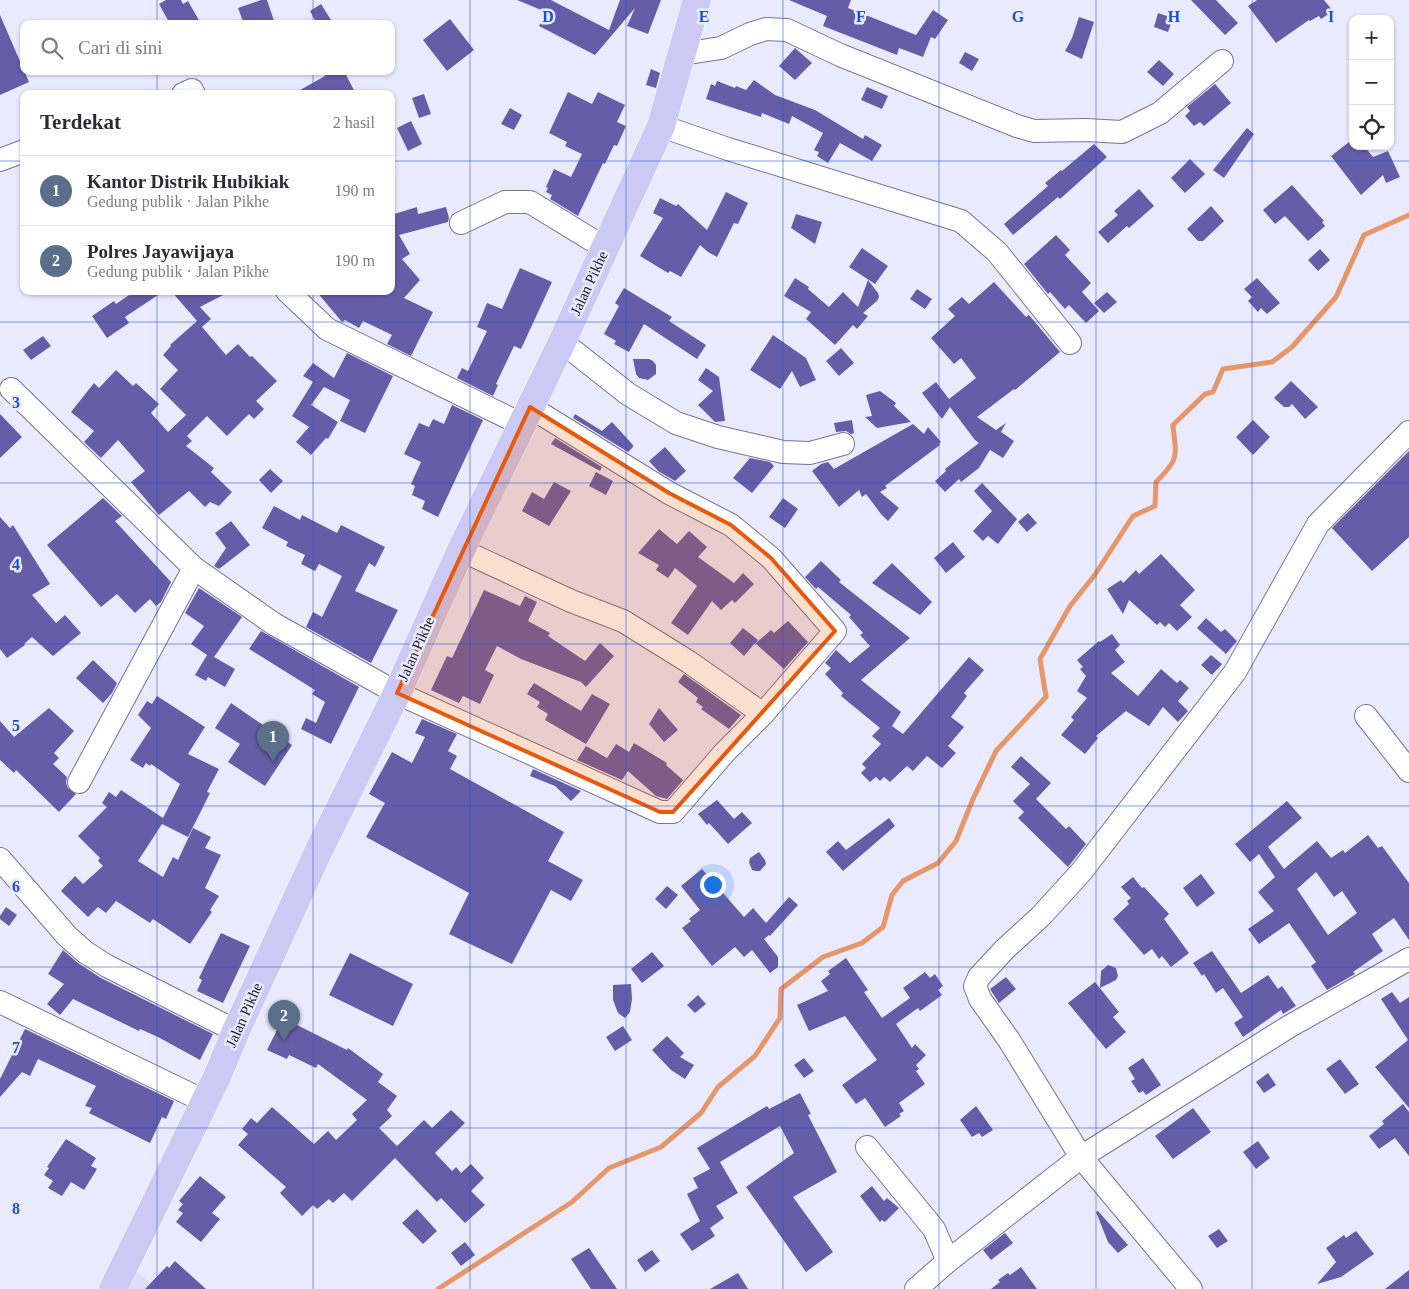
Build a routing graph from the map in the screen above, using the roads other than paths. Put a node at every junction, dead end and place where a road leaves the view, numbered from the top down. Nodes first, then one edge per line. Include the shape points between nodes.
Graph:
1 (697, 0) edge
2 (682, 54) junction
3 (1222, 61) dead end
4 (661, 126) junction
5 (20, 152) edge
6 (0, 160) edge
7 (461, 223) dead end
8 (605, 248) junction
9 (291, 295) edge
10 (562, 342) junction
11 (1070, 343) dead end
12 (11, 390) dead end
13 (526, 416) junction
14 (1409, 432) edge
15 (843, 444) dead end
16 (461, 550) junction
17 (194, 568) junction
18 (397, 693) junction
19 (763, 714) junction
20 (1366, 716) dead end
21 (1409, 771) edge
22 (79, 782) dead end
23 (0, 859) edge
24 (1409, 959) edge
25 (0, 1002) edge
26 (236, 1031) junction
27 (204, 1101) junction
28 (866, 1147) dead end
29 (1081, 1157) junction
30 (948, 1261) junction
31 (113, 1289) edge
32 (916, 1289) edge
33 (1190, 1289) edge

1 - 2 highway, Jalan Pikhe
2 - 3 street via 721,48 766,29 787,30 1017,126 1034,130 1122,132 1160,113
2 - 4 highway, Jalan Pikhe
4 - 8 highway, Jalan Pikhe
4 - 11 street via 961,221 996,252
5 - 6 street
7 - 8 street via 504,202 530,202
8 - 10 highway, Jalan Pikhe
9 - 13 street via 328,329
10 - 13 highway, Jalan Pikhe
10 - 15 street via 628,394 676,423 782,452 810,453
12 - 17 street
13 - 16 highway, Jalan Pikhe
13 - 19 street via 731,525 771,558 835,631
14 - 29 street via 1318,524 1235,672 1082,871 1042,916 979,977 975,986 980,999
16 - 18 highway, Jalan Pikhe
16 - 19 street via 623,621
17 - 18 street via 274,624
17 - 22 street
18 - 19 street via 660,812 673,812
18 - 26 highway, Jalan Pikhe via 319,850
20 - 21 street
23 - 26 street via 85,952
24 - 29 street via 1290,1026
25 - 27 street
26 - 27 highway, Jalan Pikhe
27 - 31 highway, Jalan Pikhe
28 - 30 street via 934,1230
29 - 30 street
29 - 33 street
30 - 32 street

